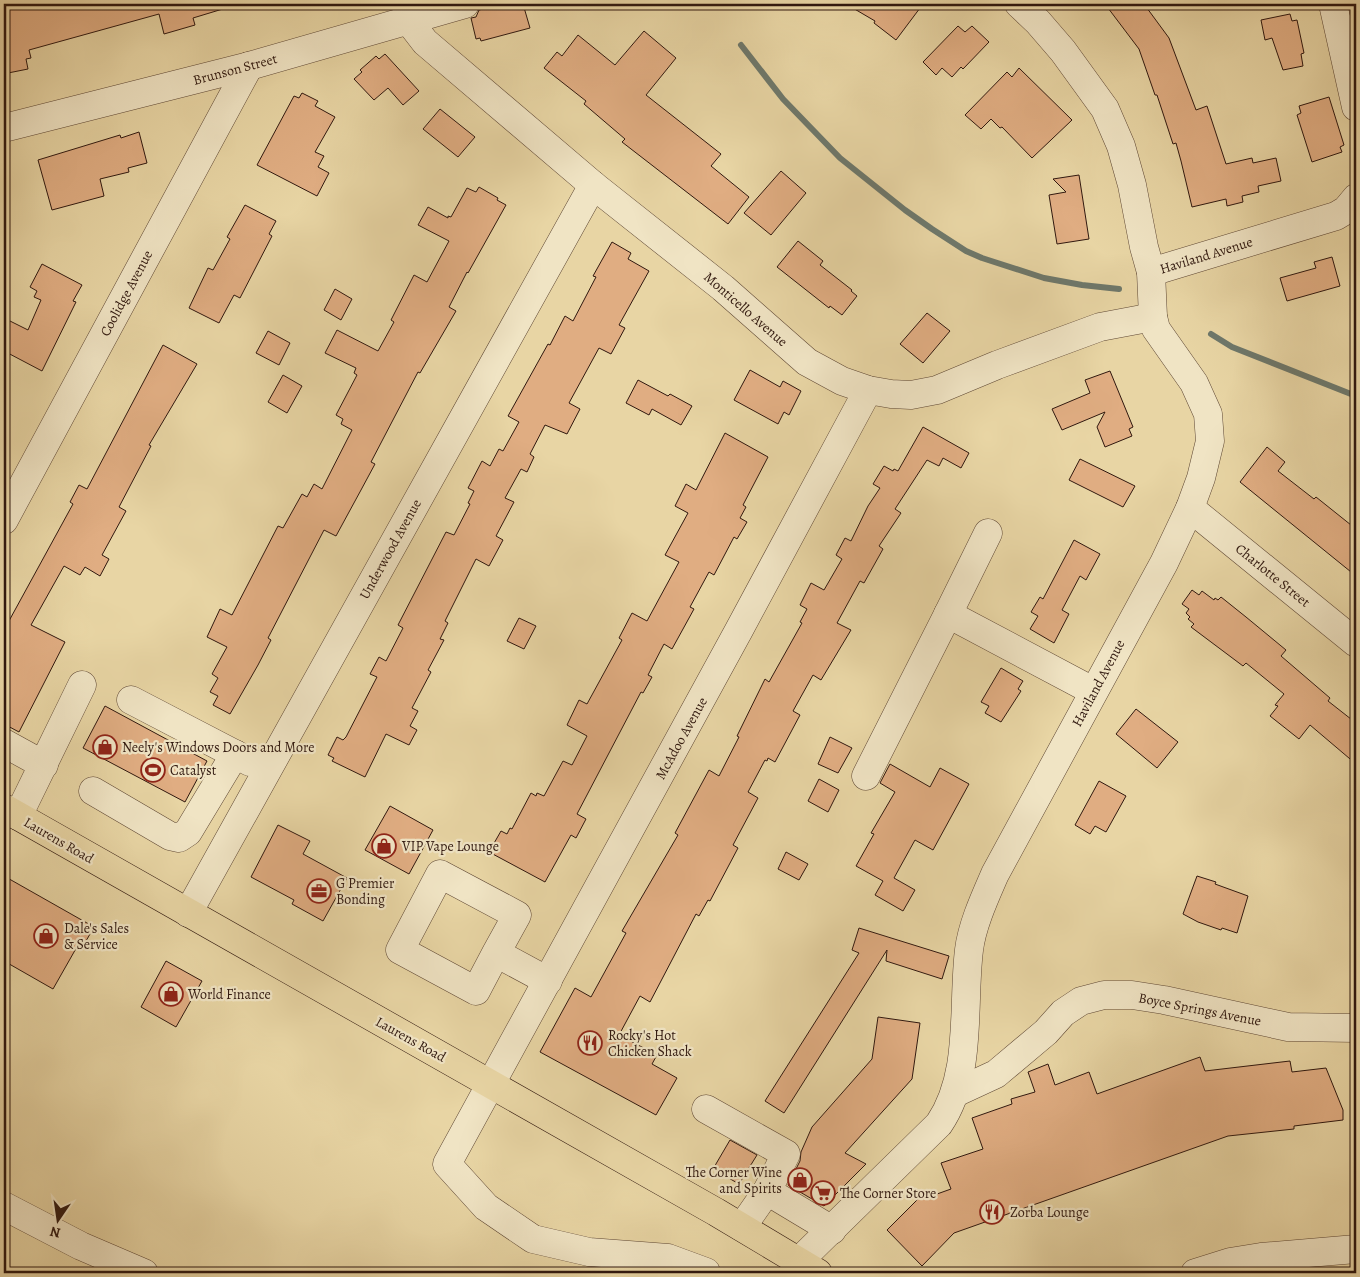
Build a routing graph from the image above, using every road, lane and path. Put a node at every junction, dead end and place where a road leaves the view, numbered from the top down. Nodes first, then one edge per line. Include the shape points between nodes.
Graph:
1 (465, 4) edge
2 (1019, 4) edge
3 (1332, 4) edge
4 (408, 20) junction
5 (249, 66) junction
6 (1356, 106) edge
7 (4, 128) edge
8 (593, 185) junction
9 (1353, 208) edge
10 (1151, 272) junction
11 (1153, 317) junction
12 (868, 390) junction
13 (1190, 508) junction
14 (4, 520) edge
15 (988, 533) dead end
16 (948, 614) junction
17 (1356, 643) edge
18 (82, 685) dead end
19 (1093, 691) junction
20 (132, 700) dead end
21 (4, 743) edge
22 (235, 754) junction
23 (44, 765) junction
24 (267, 770) junction
25 (866, 776) dead end
26 (93, 791) dead end
27 (11, 812) edge
28 (188, 913) junction
29 (496, 953) dead end
30 (548, 981) junction
31 (1356, 1028) edge
32 (491, 1084) junction
33 (955, 1093) junction
34 (706, 1109) dead end
35 (767, 1190) junction
36 (4, 1206) edge
37 (742, 1227) junction
38 (832, 1230) junction
39 (1356, 1249) edge
40 (808, 1267) edge
41 (706, 1272) dead end
42 (144, 1273) edge
43 (1199, 1273) edge

1 - 4 street, Brunson Street
2 - 10 street via 1063,51 1105,108 1130,177
3 - 6 street
4 - 5 street, Brunson Street
4 - 8 street, Monticello Avenue via 425,42
5 - 7 street, Brunson Street
5 - 14 street, Coolidge Avenue
8 - 12 street, Monticello Avenue via 724,288 807,362 842,381
8 - 24 street, Underwood Avenue
9 - 10 street, Haviland Avenue
10 - 11 street, Haviland Avenue
11 - 12 street, Monticello Avenue via 1100,327 937,390 911,395
11 - 13 street, Haviland Avenue via 1156,329 1194,383 1208,414 1210,441
12 - 30 street, McAdoo Avenue
13 - 17 street, Charlotte Street
13 - 19 street, Haviland Avenue via 1164,563
15 - 16 street
16 - 19 street
16 - 25 street
18 - 23 street
19 - 33 street, Haviland Avenue via 995,874 979,913 969,948 962,1058
20 - 22 street
21 - 23 street
22 - 24 street
22 - 26 street via 188,832 179,838 170,836
23 - 27 street
24 - 28 street, Underwood Avenue
27 - 28 main road, Laurens Road
28 - 32 main road, Laurens Road
29 - 30 street
30 - 32 street, McAdoo Avenue
31 - 33 street, Boyce Springs Avenue via 1288,1027 1164,1000 1104,995 1081,1001 1063,1013 1046,1032 996,1074
32 - 37 main road, Laurens Road
32 - 41 street, McAdoo Avenue via 447,1164 486,1208 533,1239 589,1252 668,1258
33 - 38 street, Haviland Avenue via 939,1124
34 - 35 street via 786,1154
35 - 37 street
35 - 38 street
36 - 42 street via 81,1246
37 - 40 main road, Laurens Road
38 - 40 street, Haviland Avenue
39 - 43 street via 1261,1257 1230,1262

